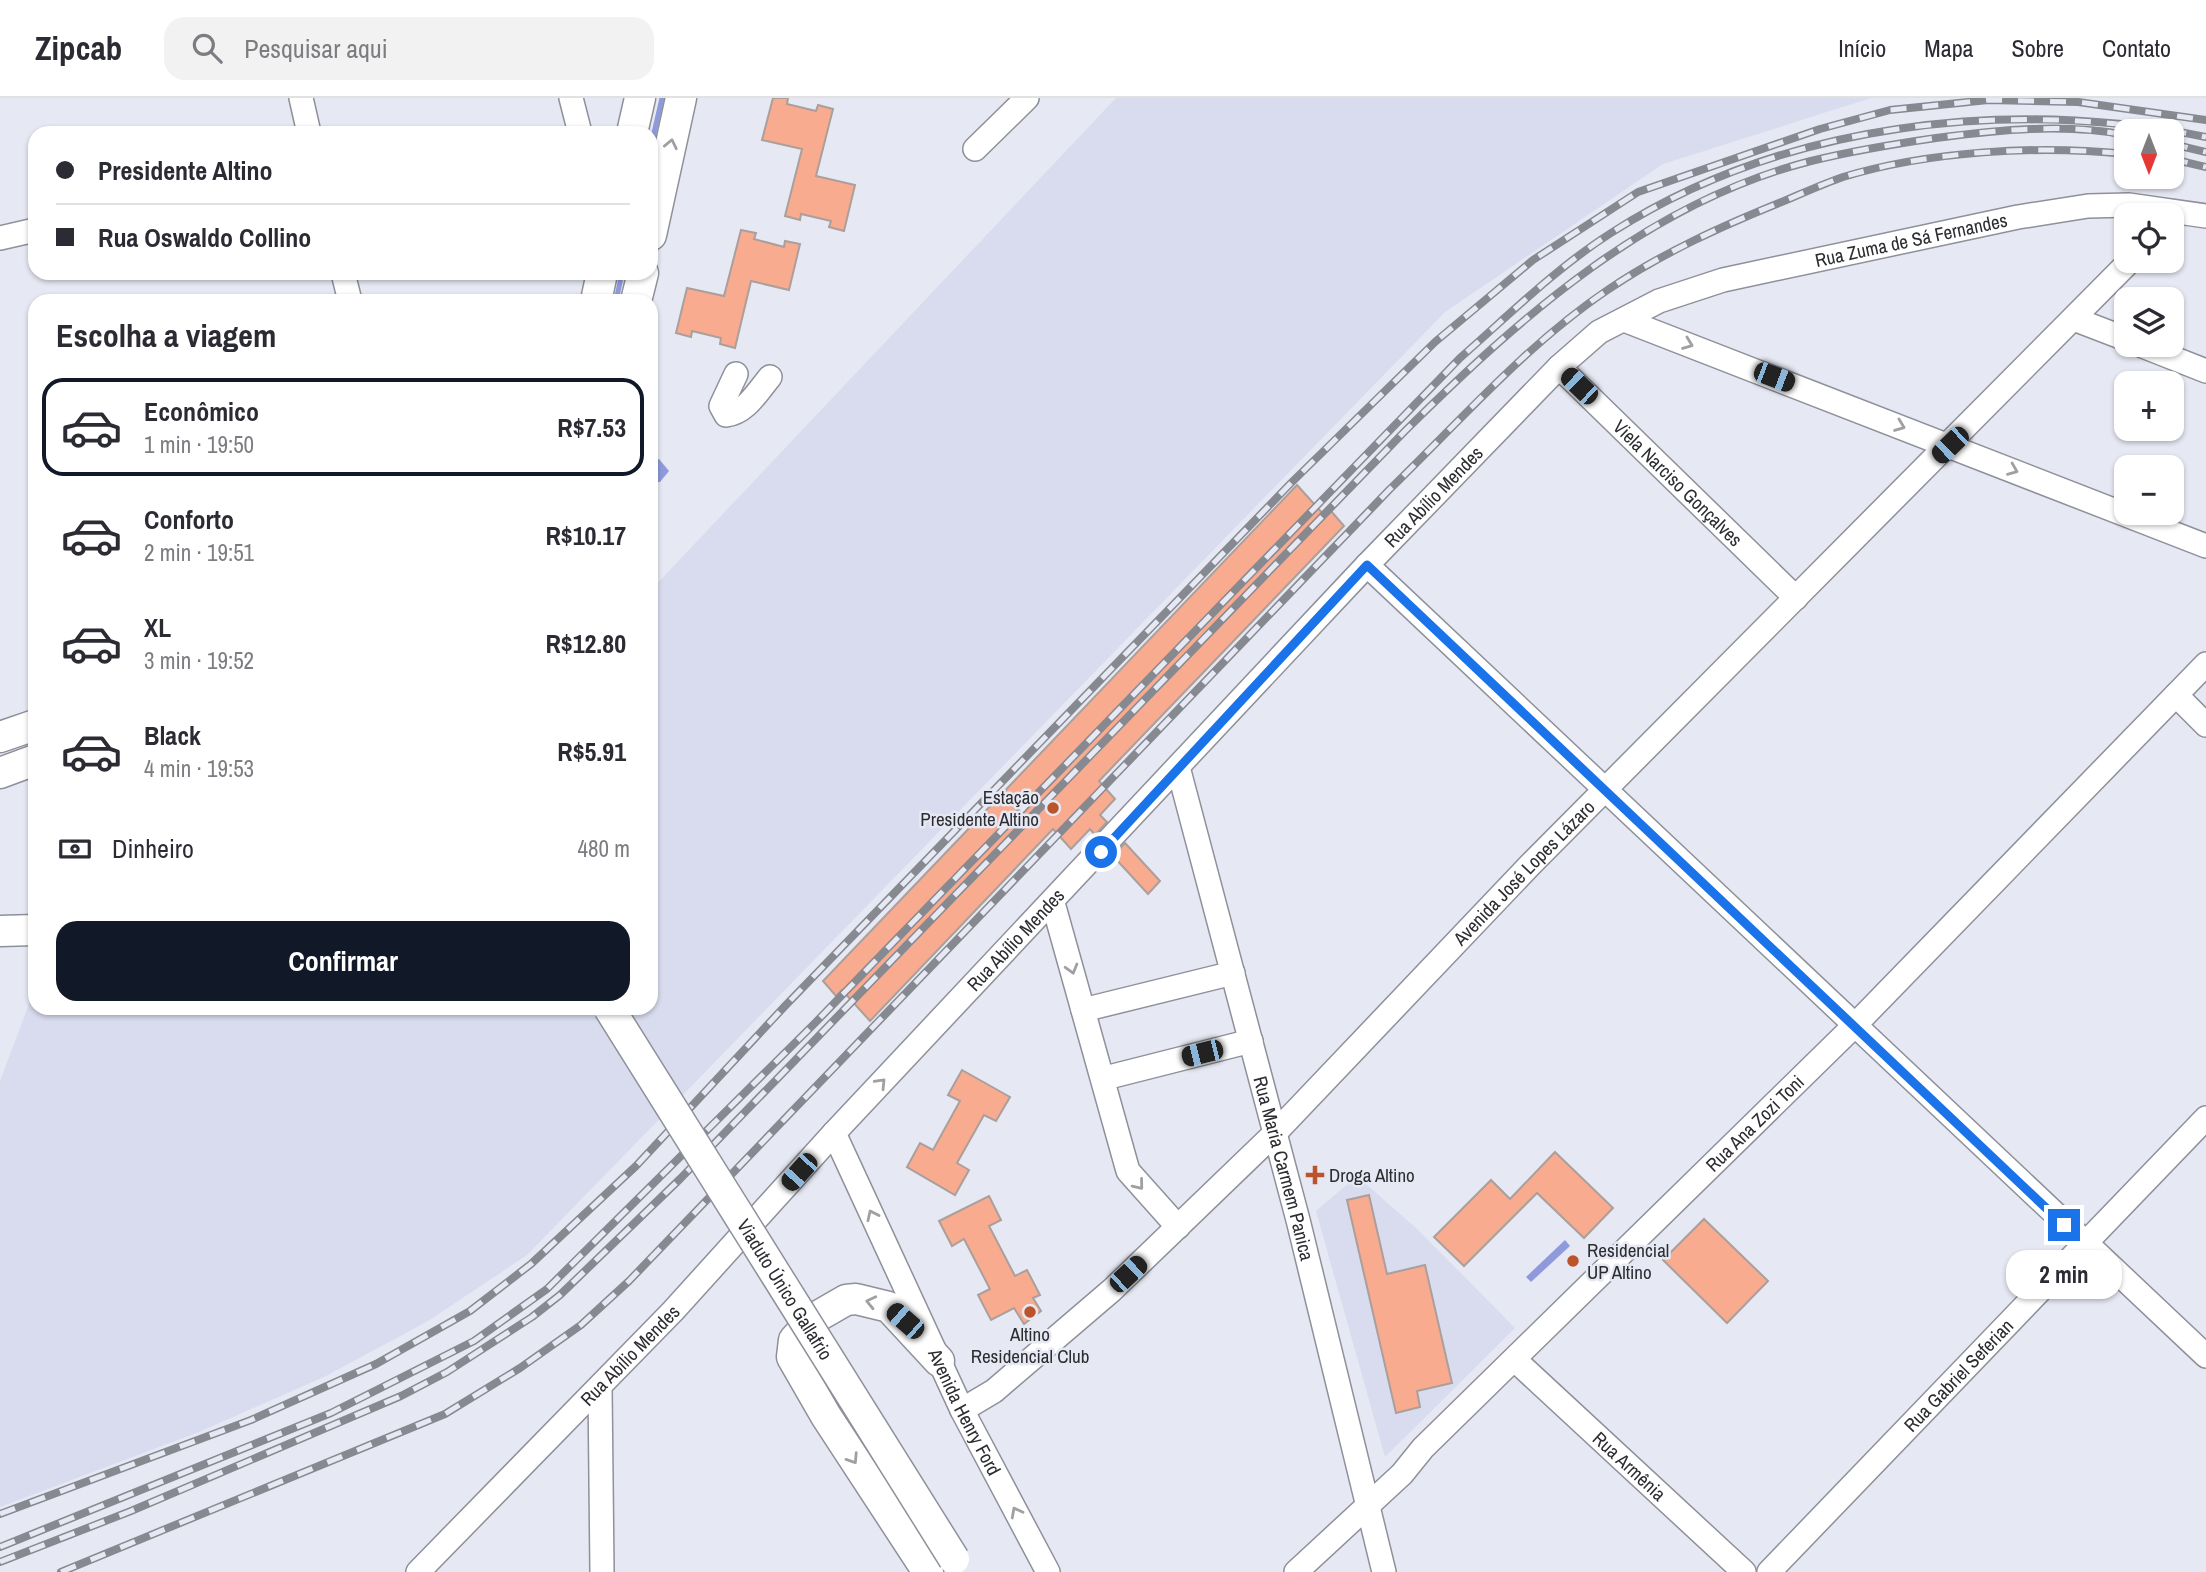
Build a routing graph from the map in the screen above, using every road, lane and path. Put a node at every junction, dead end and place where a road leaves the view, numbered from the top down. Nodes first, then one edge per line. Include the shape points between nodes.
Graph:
1 (301, 98) edge
2 (572, 98) edge
3 (640, 98) edge
4 (681, 98) edge
5 (1027, 98) edge
6 (307, 126) edge
7 (578, 126) edge
8 (634, 126) edge
9 (975, 149) dead end
10 (658, 203) edge
11 (2114, 205) edge
12 (2184, 215) edge
13 (2206, 216) edge
14 (28, 232) edge
15 (0, 238) edge
16 (2118, 273) edge
17 (2074, 319) junction
18 (1624, 320) junction
19 (2114, 334) edge
20 (2170, 357) edge
21 (1559, 366) junction
22 (2206, 371) edge
23 (736, 374) dead end
24 (770, 377) dead end
25 (1950, 445) junction
26 (2206, 546) edge
27 (1367, 565) junction
28 (1796, 598) junction
29 (2206, 664) edge
30 (2176, 695) junction
31 (2206, 724) edge
32 (28, 727) edge
33 (0, 737) edge
34 (28, 763) edge
35 (1178, 766) junction
36 (0, 773) edge
37 (1604, 791) junction
38 (1053, 903) junction
39 (28, 930) edge
40 (0, 931) edge
41 (1233, 973) junction
42 (1083, 1010) junction
43 (613, 1015) edge
44 (1855, 1025) junction
45 (1251, 1041) junction
46 (1105, 1078) junction
47 (2206, 1118) edge
48 (834, 1133) junction
49 (1275, 1133) junction
50 (1178, 1227) junction
51 (2083, 1243) junction
52 (2206, 1356) edge
53 (1515, 1360) junction
54 (939, 1361) junction
55 (600, 1387) junction
56 (962, 1410) junction
57 (1368, 1504) junction
58 (959, 1565) edge
59 (418, 1572) edge
60 (602, 1572) edge
61 (928, 1572) edge
62 (1048, 1572) edge
63 (1296, 1572) edge
64 (1384, 1572) edge
65 (1744, 1572) edge
66 (1769, 1572) edge

1 - 6 street
2 - 7 street
3 - 8 main road
10 -> 4 main road
5 - 9 street
11 - 18 street, Rua Zuma de Sá Fernandes via 2018,217 1723,280 1659,301
12 - 13 street, Rua Zuma de Sá Fernandes
14 - 15 street
16 - 17 street, Avenida José Lopes Lázaro
17 - 19 street
17 - 25 street, Avenida José Lopes Lázaro
18 - 21 street, Rua Abílio Mendes via 1599,332
18 -> 25 street
20 - 22 street
21 - 27 street, Rua Abílio Mendes
21 - 28 street, Viela Narciso Gonçalves
23 - 24 street via 720,406 726,415 745,407
25 -> 26 street
25 - 28 street, Avenida José Lopes Lázaro
27 - 35 street, Rua Abílio Mendes
27 - 37 street
28 - 37 street, Avenida José Lopes Lázaro
29 - 30 street, Rua Ana Zozi Toni
30 - 31 street
30 - 44 street, Rua Ana Zozi Toni
32 - 33 main road
34 - 36 main road
35 - 38 street, Rua Abílio Mendes
35 - 41 street, Rua Maria Carmem Panica
37 - 44 street
37 - 49 street, Avenida José Lopes Lázaro
38 -> 42 street
48 -> 38 street, Rua Abílio Mendes
39 - 40 main road
41 - 42 street
41 - 45 street, Rua Maria Carmem Panica
42 - 46 street
43 - 58 main road, Viaduto Único Gallafrio, bridge
44 - 51 street
44 - 53 street, Rua Ana Zozi Toni
45 - 46 street
45 - 49 street, Rua Maria Carmem Panica
46 -> 50 street via 1128,1171
47 - 51 street, Rua Gabriel Seferian
54 -> 48 street, Avenida Henry Ford
48 - 55 street, Rua Abílio Mendes
49 - 50 street, Avenida José Lopes Lázaro
49 - 57 street, Rua Maria Carmem Panica
50 - 56 street, Avenida José Lopes Lázaro via 994,1391
51 - 52 street
51 - 66 street, Rua Gabriel Seferian
53 - 57 street, Rua Ana Zozi Toni
53 - 65 street, Rua Armênia
54 - 56 street, Avenida Henry Ford
54 -> 61 main road via 889,1307 856,1299 813,1319 794,1340 792,1357
55 - 59 street, Rua Abílio Mendes
55 - 60 street
62 -> 56 street, Avenida Henry Ford
57 - 63 street, Rua Ana Zozi Toni
57 - 64 street, Rua Maria Carmem Panica

